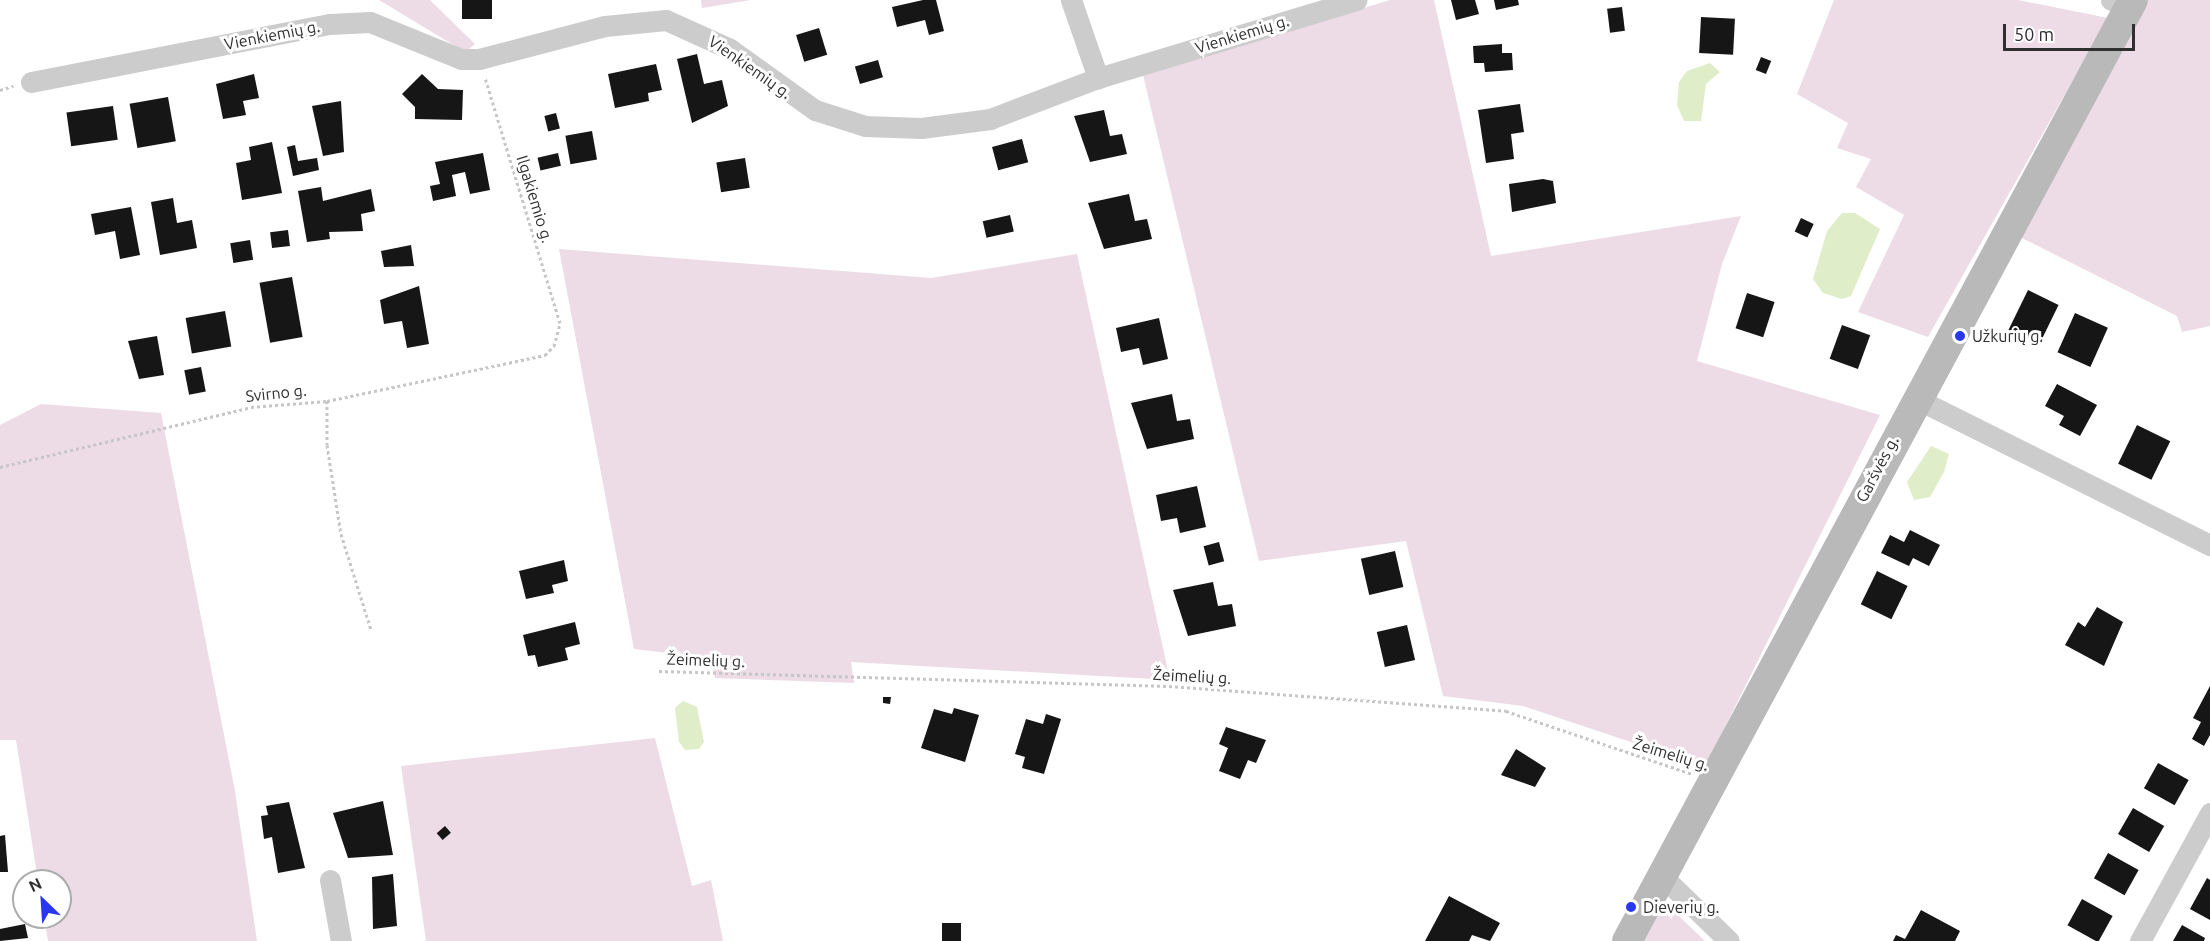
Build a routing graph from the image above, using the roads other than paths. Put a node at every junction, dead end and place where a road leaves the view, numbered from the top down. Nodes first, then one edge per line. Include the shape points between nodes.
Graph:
1 (1071, 0) edge
2 (1356, 0) edge
3 (2125, 1) edge
4 (1296, 8) edge
5 (1098, 78) junction
6 (32, 82) dead end
7 (1915, 398) junction
8 (2210, 546) edge
9 (2210, 813) edge
10 (1662, 876) junction
11 (330, 880) dead end
12 (341, 941) edge
13 (1627, 941) edge
14 (1729, 941) edge
15 (2140, 941) edge

1 - 5 street
2 - 4 street, Vienkiemių g.
3 - 7 main road, Garšvės g.
4 - 5 street, Vienkiemių g.
5 - 6 street, Vienkiemių g. via 990,119 898,128 865,126 815,110 730,49 666,20 605,26 479,58 461,58 370,22 330,24
7 - 8 street
7 - 10 main road, Garšvės g.
9 - 15 street
10 - 13 main road, Garšvės g.
10 - 14 street
11 - 12 street

